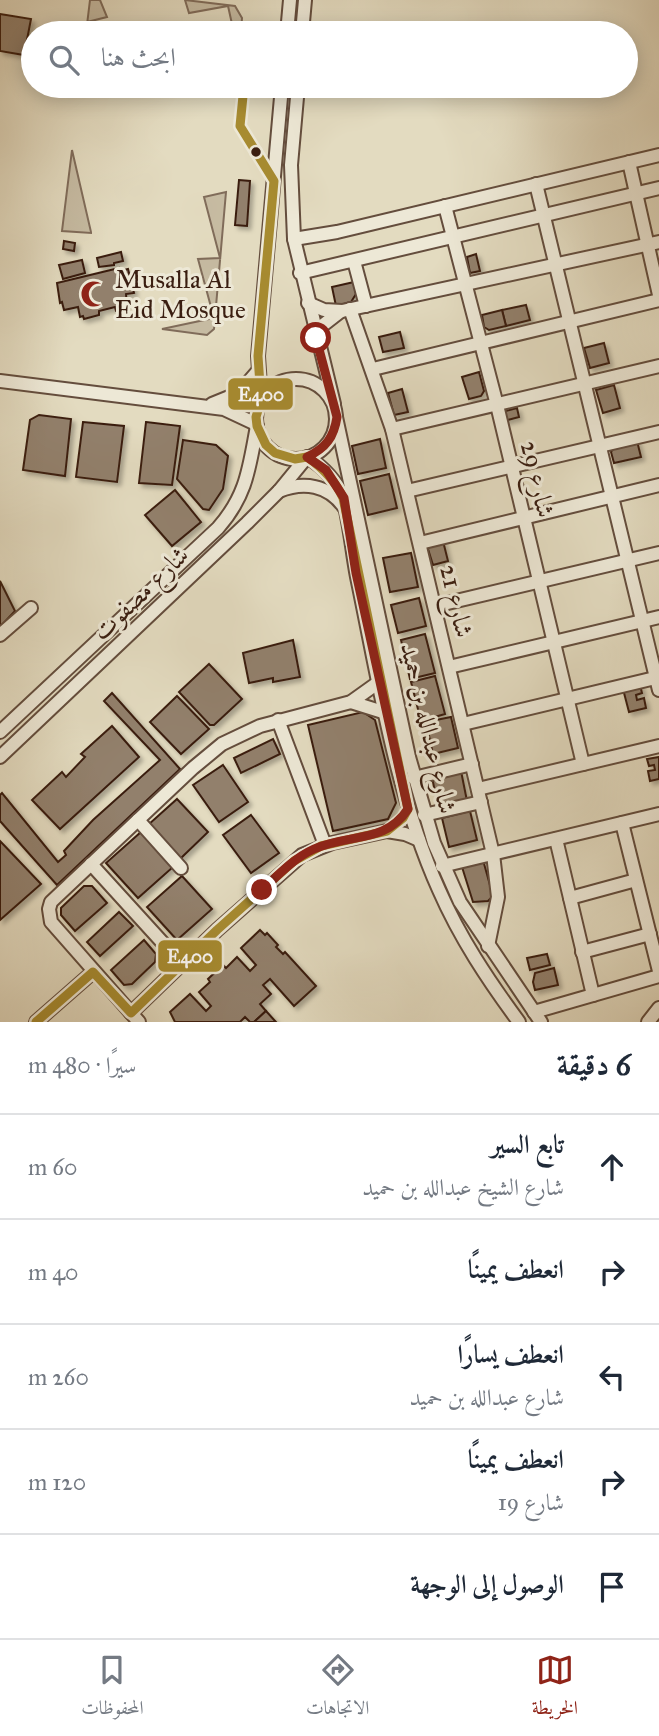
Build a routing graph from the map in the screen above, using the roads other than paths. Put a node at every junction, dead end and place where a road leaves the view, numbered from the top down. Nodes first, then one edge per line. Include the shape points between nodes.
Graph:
1 (290, 0) edge
2 (305, 0) edge
3 (288, 21) edge
4 (303, 21) edge
5 (281, 98) edge
6 (297, 98) edge
7 (659, 155) edge
8 (629, 162) junction
9 (536, 184) junction
10 (659, 188) edge
11 (637, 193) junction
12 (445, 206) junction
13 (544, 216) junction
14 (454, 237) junction
15 (294, 239) junction
16 (653, 244) edge
17 (354, 261) junction
18 (554, 265) junction
19 (300, 274) junction
20 (467, 284) junction
21 (659, 297) edge
22 (307, 303) junction
23 (366, 306) junction
24 (346, 310) junction
25 (569, 322) junction
26 (316, 338) junction
27 (481, 343) junction
28 (659, 366) edge
29 (373, 369) junction
30 (258, 371) junction
31 (0, 381) edge
32 (584, 383) junction
33 (260, 401) junction
34 (497, 404) junction
35 (201, 406) junction
36 (224, 409) junction
37 (335, 411) junction
38 (257, 425) junction
39 (392, 429) junction
40 (659, 432) edge
41 (599, 446) junction
42 (307, 458) junction
43 (511, 467) junction
44 (659, 485) edge
45 (279, 491) junction
46 (407, 491) junction
47 (612, 496) junction
48 (346, 509) junction
49 (523, 517) junction
50 (420, 543) junction
51 (659, 553) edge
52 (627, 560) junction
53 (539, 582) junction
54 (435, 606) junction
55 (31, 608) dead end
56 (659, 617) edge
57 (642, 621) junction
58 (0, 635) edge
59 (553, 642) junction
60 (449, 667) junction
61 (658, 681) edge
62 (379, 682) junction
63 (567, 699) junction
64 (351, 702) junction
65 (386, 713) junction
66 (19, 715) junction
67 (278, 720) junction
68 (463, 724) junction
69 (0, 732) edge
70 (15, 742) junction
71 (659, 746) edge
72 (0, 757) edge
73 (472, 764) junction
74 (583, 764) junction
75 (414, 778) junction
76 (480, 795) junction
77 (408, 809) junction
78 (659, 814) edge
79 (424, 815) junction
80 (138, 820) junction
81 (622, 823) junction
82 (387, 831) junction
83 (556, 839) junction
84 (419, 840) junction
85 (325, 845) junction
86 (493, 854) junction
87 (91, 864) junction
88 (442, 866) junction
89 (181, 868) dead end
90 (636, 880) junction
91 (570, 898) junction
92 (496, 908) junction
93 (467, 915) junction
94 (650, 934) junction
95 (488, 946) junction
96 (583, 952) junction
97 (496, 958) junction
98 (182, 964) junction
99 (481, 968) junction
100 (659, 971) edge
101 (93, 972) junction
102 (659, 976) edge
103 (593, 995) junction
104 (659, 1008) edge
105 (537, 1017) edge
106 (135, 1018) edge
107 (36, 1022) edge
108 (519, 1022) edge
109 (648, 1022) edge

1 - 3 street
2 - 4 street
5 - 30 street
6 - 15 street, شارع عبدالله بن حميد via 291,165
7 - 8 street
8 - 9 street
8 - 11 street
9 - 12 street
9 - 13 street
10 - 11 street
11 - 13 street
11 - 16 street
12 - 14 street, شارع 29
12 - 15 street
13 - 14 street
13 - 18 street
14 - 17 street
14 - 20 street, شارع 29
15 - 19 street, شارع عبدالله بن حميد
16 - 18 street
16 - 21 street
17 - 19 street
17 - 23 street
18 - 20 street
18 - 25 street
19 - 22 street, شارع عبدالله بن حميد
20 - 23 street
20 - 27 street, شارع 29
21 - 25 street
22 - 24 street via 324,310
22 - 26 street, شارع عبدالله بن حميد
23 - 24 street
24 - 26 street via 323,325
24 - 29 street, شارع 21
25 - 27 street
25 - 32 street
26 - 37 street, شارع عبدالله بن حميد
27 - 29 street
27 - 34 street, شارع 29
28 - 32 street
29 - 39 street, شارع 21
30 - 33 street
30 - 35 street via 239,393
31 - 35 street
32 - 34 street
32 - 41 street
33 - 36 street
33 - 37 street via 277,384 299,379 320,386
33 - 38 street
34 - 39 street
34 - 43 street, شارع 29
35 - 36 street
36 - 38 street
37 - 42 street via 335,430 329,442
37 - 75 street, شارع عبدالله بن حميد
38 - 42 street via 266,446 275,453
38 - 66 street, شارع مصفوت via 247,479 232,512
39 - 46 street, شارع 21
40 - 41 street
41 - 43 street
41 - 47 street
42 - 45 street, شارع مصفوت
42 - 48 street, شارع عبدالله بن حميد via 333,479
43 - 46 street
43 - 49 street, شارع 29
44 - 47 street
45 - 48 street via 300,485 321,488
45 - 70 street, شارع مصفوت
46 - 50 street, شارع 21
47 - 49 street
47 - 52 street
48 - 62 street, شارع عبدالله بن حميد
49 - 50 street
49 - 53 street, شارع 29
50 - 54 street, شارع 21
51 - 52 street
52 - 53 street
52 - 57 street
53 - 54 street
53 - 59 street, شارع 29
54 - 60 street, شارع 21
55 - 58 street
56 - 57 street
57 - 59 street
57 - 61 street
59 - 60 street
59 - 63 street, شارع 29
60 - 68 street, شارع 21
61 - 63 street
62 - 64 street
62 - 65 street, شارع عبدالله بن حميد
63 - 68 street
63 - 74 street, شارع 29
64 - 65 street
64 - 67 street
65 - 77 street, شارع عبدالله بن حميد
66 - 69 street, شارع مصفوت
66 - 70 street via 8,735
67 - 80 street via 222,744
67 - 85 street
68 - 73 street, شارع 21
70 - 72 street, شارع مصفوت
71 - 74 street
73 - 75 street
73 - 76 street, شارع 21
74 - 76 street
75 - 79 street, شارع عبدالله بن حميد
76 - 79 street
76 - 86 street, شارع 21
77 - 82 street
77 - 84 street, شارع عبدالله بن حميد
78 - 81 street
79 - 88 street, شارع عبدالله بن حميد
80 - 87 street
80 - 89 street
81 - 83 street
81 - 90 street
82 - 84 street
82 - 85 street
83 - 86 street
83 - 91 street
84 - 99 street, شارع عبدالله بن حميد via 444,901
85 - 98 street via 289,865
86 - 88 street
86 - 92 street, شارع 21
87 - 98 street
87 - 101 street via 49,909 51,922
88 - 93 street, شارع عبدالله بن حميد
90 - 91 street
90 - 94 street
91 - 96 street
92 - 93 street
92 - 95 street, شارع 21
93 - 95 street, شارع عبدالله بن حميد
94 - 96 street
94 - 100 street
95 - 97 street, شارع عبدالله بن حميد
96 - 103 street
97 - 99 street via 483,960
97 - 105 street, شارع عبدالله بن حميد
98 - 106 street
99 - 108 street, شارع عبدالله بن حميد
101 - 106 street
101 - 107 street
102 - 103 street
103 - 105 street
104 - 109 street

